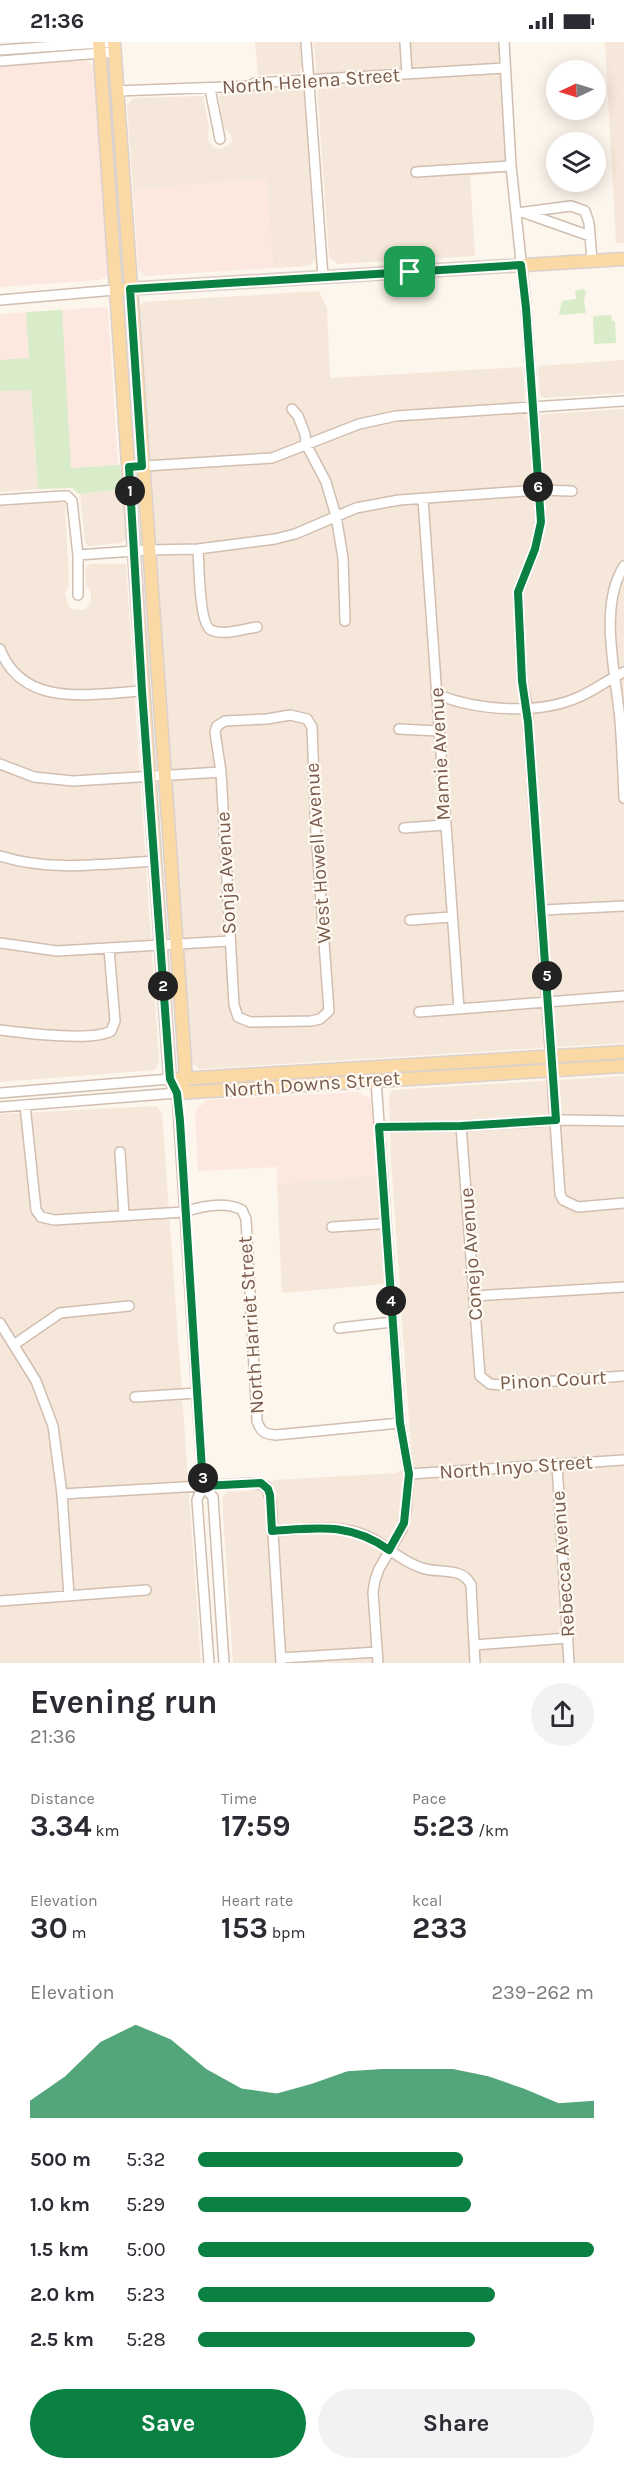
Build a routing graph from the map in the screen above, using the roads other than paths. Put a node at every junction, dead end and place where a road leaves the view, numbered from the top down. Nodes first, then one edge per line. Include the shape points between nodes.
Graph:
1 (306, 42) edge
2 (405, 42) edge
3 (504, 42) edge
4 (114, 45) edge
5 (99, 46) edge
6 (0, 50) edge
7 (0, 61) edge
8 (505, 69) junction
9 (407, 74) junction
10 (309, 80) junction
11 (210, 89) junction
12 (117, 92) junction
13 (220, 139) dead end
14 (511, 166) junction
15 (416, 172) dead end
16 (124, 201) junction
17 (110, 202) junction
18 (519, 212) junction
19 (590, 236) junction
20 (624, 259) edge
21 (591, 261) junction
22 (521, 265) junction
23 (322, 277) junction
24 (130, 289) junction
25 (115, 290) junction
26 (0, 300) edge
27 (624, 400) edge
28 (533, 406) junction
29 (292, 409) dead end
30 (306, 444) junction
31 (142, 466) junction
32 (129, 467) junction
33 (538, 490) junction
34 (572, 491) dead end
35 (423, 498) junction
36 (0, 500) edge
37 (336, 516) junction
38 (148, 549) junction
39 (198, 549) junction
40 (134, 551) junction
41 (78, 555) junction
42 (624, 566) edge
43 (78, 595) dead end
44 (345, 621) dead end
45 (257, 627) dead end
46 (0, 649) edge
47 (620, 674) edge
48 (142, 691) junction
49 (436, 694) junction
50 (527, 707) junction
51 (303, 717) joint
52 (399, 729) dead end
53 (438, 731) junction
54 (0, 764) edge
55 (220, 772) junction
56 (164, 776) junction
57 (149, 777) junction
58 (624, 798) edge
59 (444, 825) junction
60 (404, 828) dead end
61 (0, 856) edge
62 (155, 861) junction
63 (624, 906) edge
64 (543, 910) junction
65 (451, 917) junction
66 (410, 920) dead end
67 (230, 941) junction
68 (0, 943) edge
69 (176, 944) junction
70 (160, 945) junction
71 (109, 949) junction
72 (624, 996) edge
73 (548, 1001) junction
74 (459, 1009) junction
75 (419, 1011) dead end
76 (238, 1017) joint
77 (0, 1030) edge
78 (624, 1052) edge
79 (552, 1064) junction
80 (624, 1066) edge
81 (186, 1078) junction
82 (170, 1079) junction
83 (376, 1080) junction
84 (0, 1093) edge
85 (177, 1093) junction
86 (25, 1105) junction
87 (0, 1107) edge
88 (556, 1120) junction
89 (624, 1121) edge
90 (461, 1126) junction
91 (379, 1127) junction
92 (120, 1152) dead end
93 (624, 1203) edge
94 (184, 1212) junction
95 (124, 1216) junction
96 (385, 1222) junction
97 (332, 1227) dead end
98 (624, 1287) edge
99 (474, 1296) junction
100 (129, 1306) dead end
101 (392, 1322) junction
102 (0, 1323) edge
103 (339, 1328) dead end
104 (15, 1344) junction
105 (624, 1376) edge
106 (483, 1380) joint
107 (197, 1393) junction
108 (135, 1397) dead end
109 (400, 1423) junction
110 (624, 1460) edge
111 (556, 1464) junction
112 (409, 1474) junction
113 (203, 1486) junction
114 (62, 1494) junction
115 (272, 1531) junction
116 (389, 1550) junction
117 (146, 1590) dead end
118 (69, 1596) junction
119 (0, 1601) edge
120 (568, 1638) junction
121 (474, 1645) junction
122 (377, 1652) junction
123 (281, 1661) edge
124 (209, 1663) edge
125 (224, 1663) edge
126 (378, 1663) edge
127 (475, 1663) edge
128 (569, 1663) edge

1 - 10 street
2 - 9 street
3 - 8 street
4 - 5 street
4 - 12 main road
5 - 6 street
5 - 7 street
5 - 17 main road
8 - 9 street, North Helena Street
8 - 14 street
9 - 10 street, North Helena Street
10 - 11 street, North Helena Street
10 - 23 street
11 - 12 street, North Helena Street
11 - 13 street
12 - 16 main road
14 - 15 street
14 - 18 street
16 - 17 main road
16 - 24 main road
17 - 25 main road
18 - 19 street
18 - 19 street via 576,206 587,215
18 - 22 street
19 - 21 street
20 - 21 main road
21 - 22 main road
22 - 23 main road
22 - 28 street
23 - 24 main road
24 - 25 main road
24 - 31 main road
25 - 26 street
25 - 32 main road
27 - 28 street
28 - 30 street via 372,420
28 - 33 street
29 - 30 street
30 - 31 street via 263,459
30 - 37 street via 326,482
31 - 32 street
31 - 38 main road
32 - 40 main road
33 - 34 street
33 - 35 street
33 - 50 street via 538,540 518,592
35 - 37 street via 378,502
35 - 49 street, Mamie Avenue
36 - 41 street via 70,498
37 - 39 street via 295,534
37 - 44 street via 343,558
38 - 39 street
38 - 40 street
38 - 56 main road
39 - 45 street via 203,614 211,631
40 - 41 street
40 - 48 main road
41 - 43 street
42 - 47 street via 617,576 611,604
46 - 48 street via 22,679 51,694
47 - 50 street via 578,698
47 - 58 street
48 - 57 main road
49 - 50 street via 474,705
49 - 53 street, Mamie Avenue
50 - 64 street
51 - 55 street, Sonja Avenue via 231,719 220,723 215,738
51 - 76 street, West Howell Avenue via 312,727 329,1011 320,1019 250,1022
52 - 53 street
53 - 59 street, Mamie Avenue
54 - 57 street via 34,777 73,782
55 - 56 street
55 - 67 street, Sonja Avenue
56 - 57 street
56 - 69 main road
57 - 62 main road
59 - 60 street
59 - 65 street, Mamie Avenue
61 - 62 street via 65,867
62 - 70 main road
63 - 64 street
64 - 73 street
65 - 66 street
65 - 74 street, Mamie Avenue
67 - 69 street
67 - 76 street, Sonja Avenue
68 - 71 street via 57,951
69 - 70 street
69 - 81 main road
70 - 71 street
70 - 82 main road
71 - 77 street via 114,1025 108,1033 49,1035
72 - 73 street
73 - 74 street
73 - 79 street
74 - 75 street
78 - 79 main road, North Downs Street
79 - 80 main road, North Downs Street
79 - 81 main road, North Downs Street
79 - 83 main road, North Downs Street
79 - 88 street
81 - 82 main road, North Downs Street
81 - 85 main road
82 - 84 street, North Downs Street
82 - 85 main road
83 - 85 main road, North Downs Street
83 - 91 street
85 - 86 street, North Downs Street
85 - 94 street
86 - 87 street, North Downs Street
86 - 95 street via 36,1210 41,1217 48,1220
88 - 89 street
88 - 90 street
88 - 93 street via 563,1200 578,1207
90 - 91 street
90 - 99 street, Conejo Avenue
91 - 96 street
92 - 95 street
94 - 95 street
94 - 107 street
94 - 109 street, North Harriet Street via 234,1205 246,1219 256,1421 260,1430 276,1435
96 - 97 street
96 - 101 street
98 - 99 street
99 - 106 street, Conejo Avenue via 479,1372
100 - 104 street via 60,1313
101 - 103 street
101 - 109 street
102 - 104 street
104 - 114 street via 39,1387 53,1426
105 - 106 street, Pinon Court via 501,1385
107 - 108 street
107 - 113 street
109 - 112 street
110 - 111 street, North Inyo Street
111 - 112 street, North Inyo Street
111 - 120 street, Rebecca Avenue
112 - 116 street via 404,1523
113 - 114 street
113 - 115 street via 261,1483 270,1495
113 - 124 street via 197,1500
113 - 125 street via 213,1497
114 - 118 street
115 - 116 street via 330,1527 366,1535
115 - 123 street
116 - 121 street via 417,1567 468,1577
116 - 122 street via 373,1592
117 - 118 street
118 - 119 street
120 - 121 street
120 - 128 street, Rebecca Avenue
121 - 127 street
122 - 123 street
122 - 126 street

